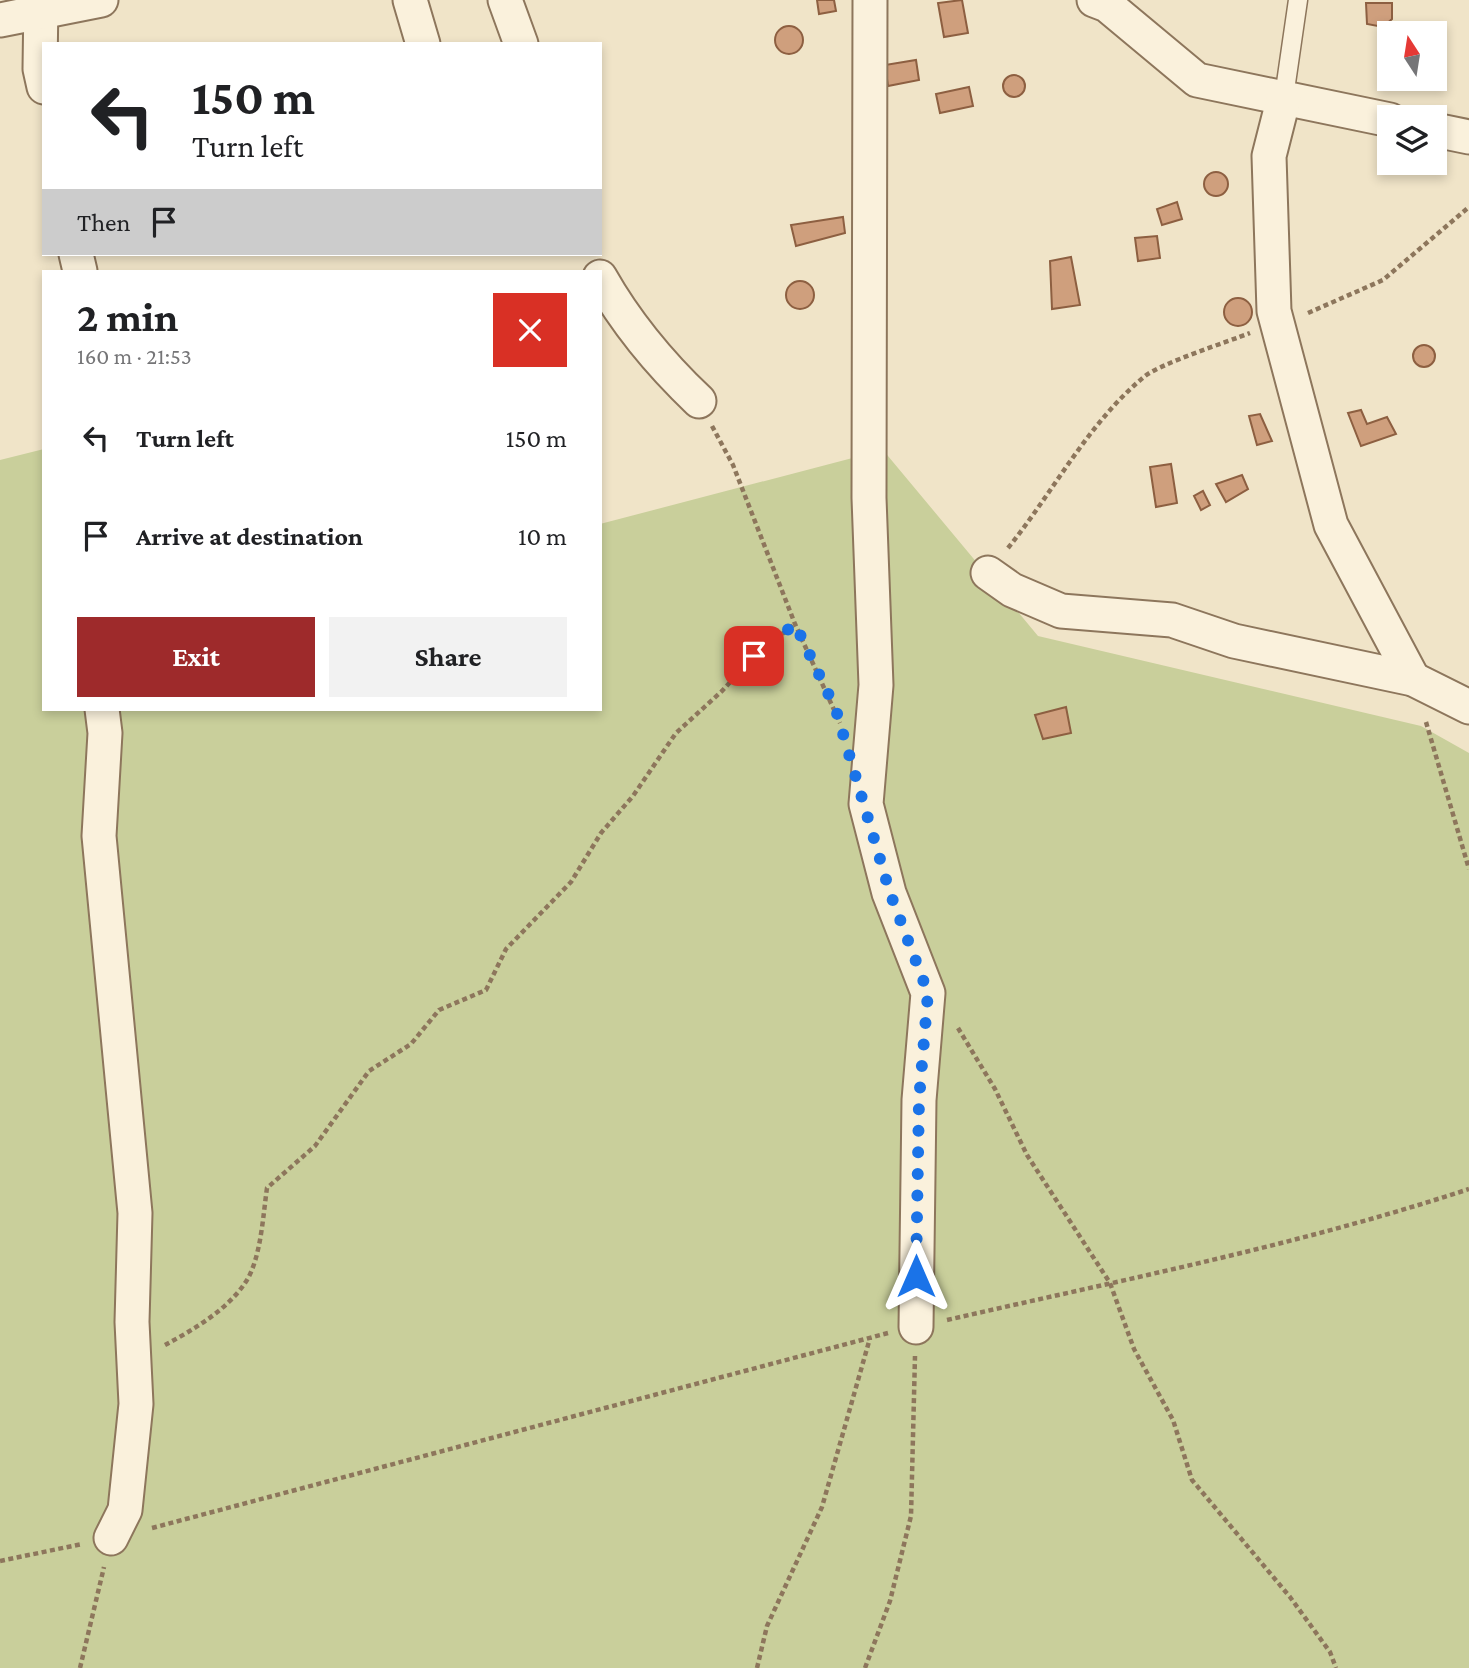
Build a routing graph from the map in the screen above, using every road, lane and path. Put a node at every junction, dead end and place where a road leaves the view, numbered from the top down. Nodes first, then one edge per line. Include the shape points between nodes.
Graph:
1 (102, 0) edge
2 (410, 0) edge
3 (505, 0) edge
4 (870, 0) edge
5 (1094, 0) edge
6 (1298, 0) edge
7 (42, 5) edge
8 (0, 19) edge
9 (422, 42) edge
10 (520, 42) edge
11 (42, 78) edge
12 (1284, 97) junction
13 (1377, 117) edge
14 (1447, 132) edge
15 (1469, 137) edge
16 (1469, 207) edge
17 (602, 281) edge
18 (1277, 322) junction
19 (699, 401) joint
20 (988, 573) joint
21 (795, 624) junction
22 (1413, 679) junction
23 (1469, 707) edge
24 (102, 711) edge
25 (843, 736) dead end
26 (1469, 869) edge
27 (952, 1019) dead end
28 (1469, 1189) edge
29 (1110, 1283) junction
30 (916, 1327) junction
31 (870, 1338) junction
32 (136, 1360) junction
33 (111, 1538) junction
34 (0, 1561) edge
35 (80, 1668) edge
36 (757, 1668) edge
37 (865, 1668) edge
38 (1336, 1668) edge

1 - 7 street
2 - 9 street
3 - 10 street
4 - 30 street via 869,498 876,685 866,804 890,893 928,993 919,1100
5 - 12 street via 1107,5 1197,80
6 - 12 lane
7 - 8 street
7 - 11 street
12 - 13 street
12 - 18 street via 1269,156
14 - 15 street
16 - 18 path via 1383,279 1329,306
17 - 19 street via 671,374
18 - 20 path via 1147,374 1087,436 1039,510
18 - 22 street via 1331,524
19 - 21 path via 733,466
20 - 22 street via 1012,590 1061,611 1172,620 1234,640
21 - 25 path via 836,710
21 - 32 path via 754,656 676,733 601,833 571,882 506,949 486,990 439,1010 411,1044 369,1071 315,1146 267,1188 259,1243 247,1281 224,1306 179,1338
22 - 23 street
22 - 26 path
24 - 32 street via 99,836 135,1213 132,1322
27 - 29 path via 995,1089 1027,1155
28 - 29 path via 1407,1209
29 - 30 path
29 - 38 path via 1134,1349 1173,1420 1192,1480 1290,1597 1330,1652
30 - 31 path
30 - 37 path via 911,1516 890,1601
31 - 33 path
31 - 36 path via 822,1507 767,1626
32 - 33 street via 125,1510
33 - 34 path
33 - 35 path

